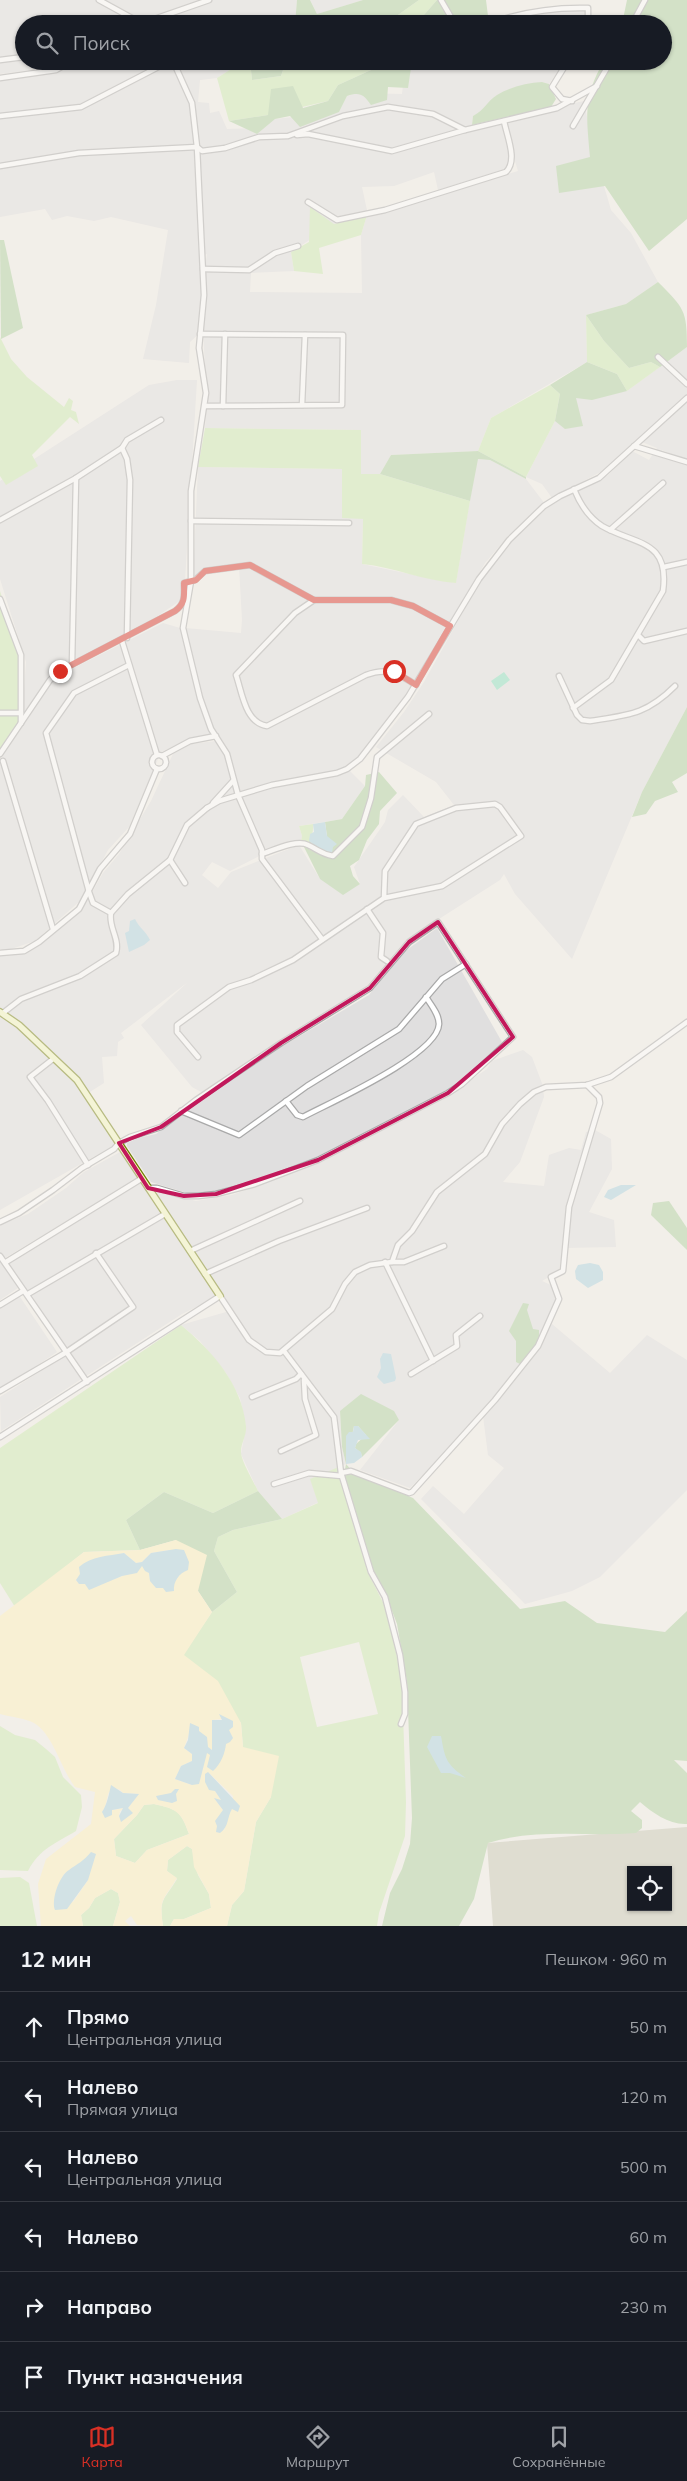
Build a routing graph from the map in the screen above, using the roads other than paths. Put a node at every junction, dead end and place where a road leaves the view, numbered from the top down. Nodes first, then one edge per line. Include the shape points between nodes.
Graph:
1 (99, 0) edge
2 (209, 0) edge
3 (441, 0) edge
4 (645, 0) edge
5 (125, 15) edge
6 (166, 15) edge
7 (450, 15) edge
8 (514, 15) edge
9 (588, 15) edge
10 (637, 15) edge
11 (15, 58) edge
12 (0, 60) edge
13 (56, 70) edge
14 (153, 70) edge
15 (176, 70) edge
16 (562, 70) edge
17 (605, 70) edge
18 (0, 78) edge
19 (596, 86) junction
20 (573, 101) junction
21 (0, 116) edge
22 (504, 121) junction
23 (573, 126) dead end
24 (465, 130) junction
25 (288, 136) junction
26 (197, 147) junction
27 (0, 166) edge
28 (308, 202) dead end
29 (298, 246) dead end
30 (203, 269) junction
31 (200, 334) junction
32 (225, 334) junction
33 (305, 335) junction
34 (658, 357) dead end
35 (687, 384) edge
36 (687, 398) edge
37 (302, 405) junction
38 (205, 406) junction
39 (224, 406) junction
40 (161, 420) dead end
41 (634, 446) junction
42 (122, 448) junction
43 (687, 462) edge
44 (76, 478) junction
45 (663, 483) dead end
46 (574, 489) junction
47 (0, 520) edge
48 (191, 521) junction
49 (349, 523) dead end
50 (610, 530) junction
51 (687, 562) edge
52 (664, 567) junction
53 (191, 581) junction
54 (314, 600) junction
55 (0, 601) edge
56 (450, 626) junction
57 (687, 631) edge
58 (638, 635) junction
59 (125, 639) junction
60 (72, 664) junction
61 (129, 665) junction
62 (559, 676) dead end
63 (416, 685) junction
64 (674, 686) dead end
65 (574, 708) junction
66 (0, 713) edge
67 (21, 713) junction
68 (429, 714) dead end
69 (21, 725) junction
70 (216, 736) junction
71 (0, 754) edge
72 (160, 756) junction
73 (2, 760) dead end
74 (157, 769) junction
75 (233, 781) junction
76 (238, 795) junction
77 (207, 808) junction
78 (262, 854) junction
79 (170, 860) junction
80 (185, 883) dead end
81 (89, 892) junction
82 (384, 898) junction
83 (367, 909) junction
84 (111, 913) junction
85 (53, 929) junction
86 (322, 939) junction
87 (0, 953) edge
88 (387, 962) dead end
89 (466, 964) junction
90 (426, 997) junction
91 (2, 1012) edge
92 (687, 1022) edge
93 (198, 1057) dead end
94 (53, 1059) junction
95 (587, 1085) junction
96 (286, 1101) junction
97 (181, 1112) junction
98 (119, 1143) junction
99 (88, 1165) junction
100 (141, 1179) junction
101 (148, 1188) junction
102 (300, 1201) dead end
103 (367, 1208) dead end
104 (165, 1214) junction
105 (0, 1222) edge
106 (444, 1246) dead end
107 (190, 1251) junction
108 (96, 1253) junction
109 (2, 1259) edge
110 (385, 1262) junction
111 (392, 1262) junction
112 (205, 1274) junction
113 (23, 1291) junction
114 (28, 1294) junction
115 (220, 1296) junction
116 (0, 1305) edge
117 (480, 1316) dead end
118 (284, 1352) junction
119 (65, 1353) junction
120 (433, 1361) junction
121 (411, 1374) dead end
122 (302, 1376) junction
123 (87, 1382) junction
124 (0, 1392) edge
125 (252, 1397) dead end
126 (0, 1436) edge
127 (281, 1451) dead end
128 (342, 1475) junction
129 (274, 1484) dead end
130 (401, 1724) dead end

1 - 5 street
2 - 6 street
3 - 7 street
4 - 10 street
8 - 9 street via 558,7 588,8
11 - 12 street
13 - 18 street
14 - 21 street via 81,107
15 - 26 street via 192,102
16 - 20 street via 552,87 562,99
17 - 19 street
19 - 20 street
19 - 23 street
20 - 22 street
22 - 24 street
22 - 28 street via 512,160 506,172 385,210 337,220
24 - 25 street via 392,151 308,134
24 - 25 street via 433,114 388,107 343,116
25 - 26 street via 259,137 225,148 202,151
26 - 27 street via 79,153
26 - 30 street
29 - 30 street via 275,253 249,270
30 - 31 street via 204,307
31 - 32 street
31 - 38 street
32 - 33 street
32 - 39 street
33 - 37 street
33 - 37 street via 343,336 342,405
34 - 35 street
36 - 41 street
37 - 39 street
38 - 39 street
38 - 48 street via 191,492
40 - 42 street via 127,440
41 - 43 street
41 - 46 street via 599,478
42 - 44 street
42 - 59 street via 130,480
44 - 47 street
44 - 60 street
45 - 50 street
46 - 50 street via 586,513
46 - 56 street via 544,506 509,540 479,579
48 - 49 street
48 - 53 street
50 - 52 street via 650,547
51 - 52 street
52 - 58 street via 663,591
53 - 54 street via 205,571 250,565
53 - 59 street via 184,583 182,606
53 - 70 street via 183,628 200,698
54 - 56 street via 391,600 413,606
54 - 63 street via 295,613 236,675 255,722 267,726 381,670 394,671
55 - 67 street via 21,655
56 - 63 street
57 - 58 street via 644,641
58 - 65 street via 611,680
59 - 60 street
59 - 61 street
60 - 69 street via 50,680
61 - 72 street
61 - 81 street via 74,693 46,733
62 - 65 street
63 - 76 street via 370,747 348,769
64 - 65 street via 662,699 639,713 590,721 582,720
66 - 67 street
67 - 69 street
68 - 78 street via 381,752 375,764 371,798 362,827 333,856 300,843
69 - 71 street
70 - 72 street via 190,741
70 - 75 street via 227,754
72 - 74 street via 152,762
72 - 74 street via 166,764
73 - 85 street
74 - 81 street via 130,834 100,869
75 - 76 street
75 - 77 street via 226,792
76 - 77 street
76 - 78 street
77 - 79 street via 187,825
78 - 86 street via 272,874
79 - 80 street
79 - 84 street via 128,894
81 - 84 street via 93,903
81 - 85 street via 79,909
82 - 82 street via 385,871 416,824 431,817 456,808 495,804 522,836 442,886
82 - 83 street
83 - 86 street
83 - 88 street via 383,933 381,957
84 - 91 street via 117,940 116,953 80,976 20,999
85 - 87 street via 24,951
86 - 93 street via 280,966 229,987 178,1025 177,1032
89 - 90 street via 442,979
89 - 97 street via 438,922 409,942 370,988 281,1043
89 - 101 street via 513,1037 462,1084 436,1101 327,1156 255,1184 198,1196
90 - 96 street via 399,1029
90 - 96 street via 437,1014 439,1025 435,1036 389,1074 303,1117 297,1116
91 - 94 street
92 - 95 street via 623,1070
94 - 98 street via 77,1080
94 - 99 street via 30,1077
95 - 111 street via 546,1087 520,1104 502,1124 485,1154 437,1192 412,1231 398,1245
95 - 128 street via 599,1097 600,1103 569,1207 562,1271 551,1277 559,1299 538,1346 495,1400 412,1492 351,1471
96 - 97 street via 239,1135
97 - 98 street via 161,1127
98 - 99 street
98 - 100 street
99 - 105 street via 19,1213
100 - 101 street
100 - 109 street
101 - 104 street
102 - 107 street
103 - 112 street
104 - 107 street
104 - 108 street
106 - 111 street via 404,1262
107 - 112 street
108 - 114 street
108 - 119 street via 133,1307
109 - 113 street
110 - 111 street
110 - 118 street via 355,1272 332,1309
110 - 120 street
112 - 115 street
113 - 114 street
113 - 116 street
114 - 119 street
115 - 118 street via 248,1340 256,1347 274,1353
115 - 123 street
117 - 120 street via 456,1335 457,1346
118 - 122 street
119 - 123 street
119 - 124 street
120 - 121 street
122 - 125 street
122 - 127 street via 316,1436
122 - 128 street via 334,1417
123 - 126 street
128 - 129 street via 309,1473
128 - 130 street via 371,1572 391,1615 404,1678 405,1714

